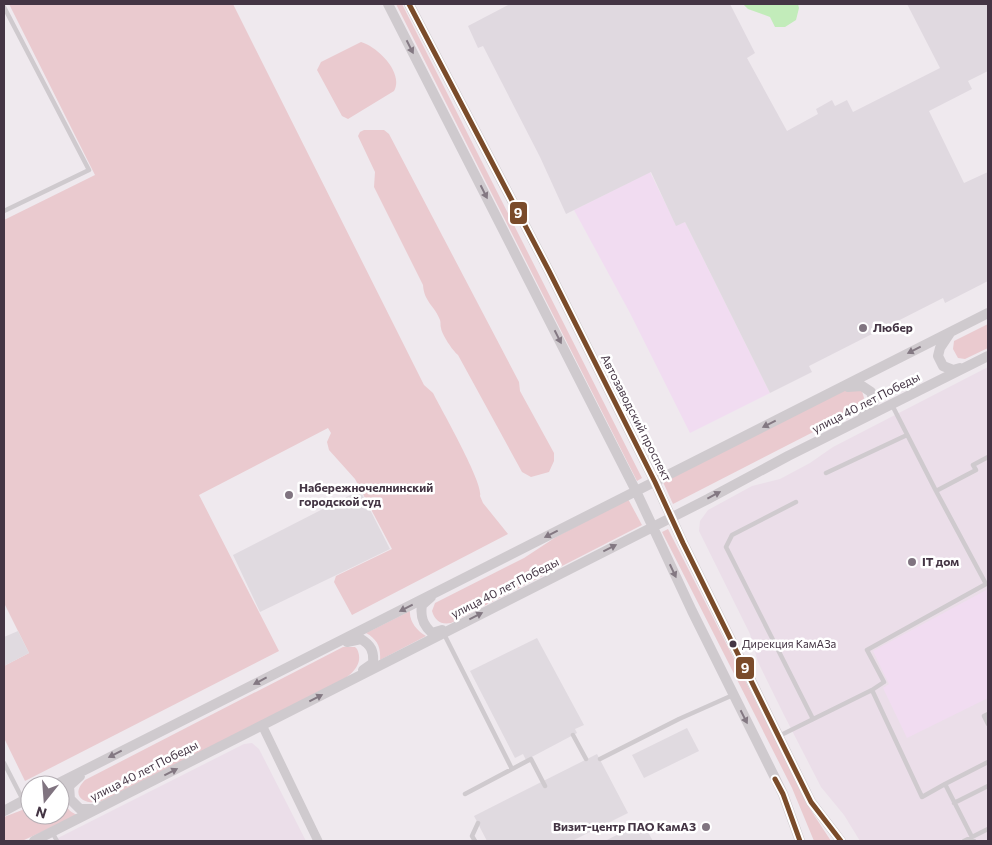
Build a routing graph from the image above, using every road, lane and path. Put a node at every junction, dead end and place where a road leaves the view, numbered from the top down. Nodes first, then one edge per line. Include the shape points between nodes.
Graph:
1 (388, 4) edge
2 (409, 4) edge
3 (4, 7) edge
4 (4, 211) edge
5 (988, 313) edge
6 (950, 332) junction
7 (988, 356) edge
8 (977, 362) junction
9 (839, 388) junction
10 (892, 404) junction
11 (855, 423) junction
12 (907, 435) junction
13 (988, 457) edge
14 (826, 474) dead end
15 (655, 482) junction
16 (936, 490) junction
17 (636, 491) junction
18 (796, 502) dead end
19 (671, 517) junction
20 (652, 526) junction
21 (437, 592) junction
22 (456, 627) junction
23 (443, 633) junction
24 (328, 647) junction
25 (346, 682) junction
26 (872, 690) junction
27 (733, 695) junction
28 (988, 714) edge
29 (813, 719) junction
30 (988, 724) edge
31 (262, 725) junction
32 (573, 735) dead end
33 (778, 736) junction
34 (600, 759) dead end
35 (586, 760) dead end
36 (988, 762) edge
37 (4, 763) edge
38 (92, 766) junction
39 (512, 769) junction
40 (10, 774) junction
41 (4, 777) edge
42 (70, 777) edge
43 (945, 784) junction
44 (545, 786) dead end
45 (988, 786) edge
46 (20, 789) edge
47 (465, 794) dead end
48 (20, 803) edge
49 (954, 803) junction
50 (98, 808) junction
51 (4, 811) edge
52 (478, 823) dead end
53 (988, 829) edge
54 (54, 837) edge
55 (973, 839) edge
56 (34, 841) edge
57 (318, 841) edge
58 (475, 841) edge
59 (800, 841) edge
60 (841, 841) edge
61 (964, 841) edge

1 -> 17 street
2 - 15 street, Автозаводский проспект
3 - 4 lane via 89,170
5 - 6 street, улица 40 лет Победы
6 - 8 street via 938,356 943,366 953,370
6 -> 9 street, улица 40 лет Победы
7 - 8 street, улица 40 лет Победы
8 - 10 street, улица 40 лет Победы
9 - 11 street via 862,386 871,392 874,402
9 -> 15 street, улица 40 лет Победы
10 - 11 street, улица 40 лет Победы
10 - 12 lane
19 -> 11 street, улица 40 лет Победы
12 - 14 lane
12 - 16 lane
13 - 16 lane via 973,465 976,470
15 - 17 street, улица 40 лет Победы
15 - 19 street, Автозаводский проспект
16 - 26 lane via 986,584 867,650 884,682
17 - 20 street
17 -> 21 street, улица 40 лет Победы
18 - 29 lane via 732,534 726,547
19 - 20 street, улица 40 лет Победы
19 - 33 street, Автозаводский проспект
22 -> 20 street, улица 40 лет Победы
20 -> 27 street
21 - 22 street via 422,605 422,621 432,633
21 -> 24 street, улица 40 лет Победы
22 - 23 street, улица 40 лет Победы
23 - 25 street, улица 40 лет Победы
23 - 39 lane
24 - 25 street via 361,639 372,649 373,663
24 -> 38 street, улица 40 лет Победы
31 -> 25 street, улица 40 лет Победы
26 - 29 lane
26 - 43 lane via 922,797
27 - 34 lane
27 -> 59 street via 783,794
28 - 30 lane via 984,716
29 - 33 lane
50 -> 31 street, улица 40 лет Победы
31 - 57 street
32 - 35 lane
33 - 60 street, Автозаводский проспект via 811,802
36 - 43 lane
37 - 40 lane
38 - 42 street, улица 40 лет Победы
38 - 50 street via 69,786 70,799 80,809
39 - 44 lane via 531,758
39 - 47 lane
40 - 41 lane
40 - 46 lane
43 - 49 lane
45 - 49 lane
48 - 51 street
49 - 55 lane
50 - 54 street, улица 40 лет Победы
52 - 58 lane via 472,836
53 - 55 lane
54 - 56 street, улица 40 лет Победы
55 - 61 lane

